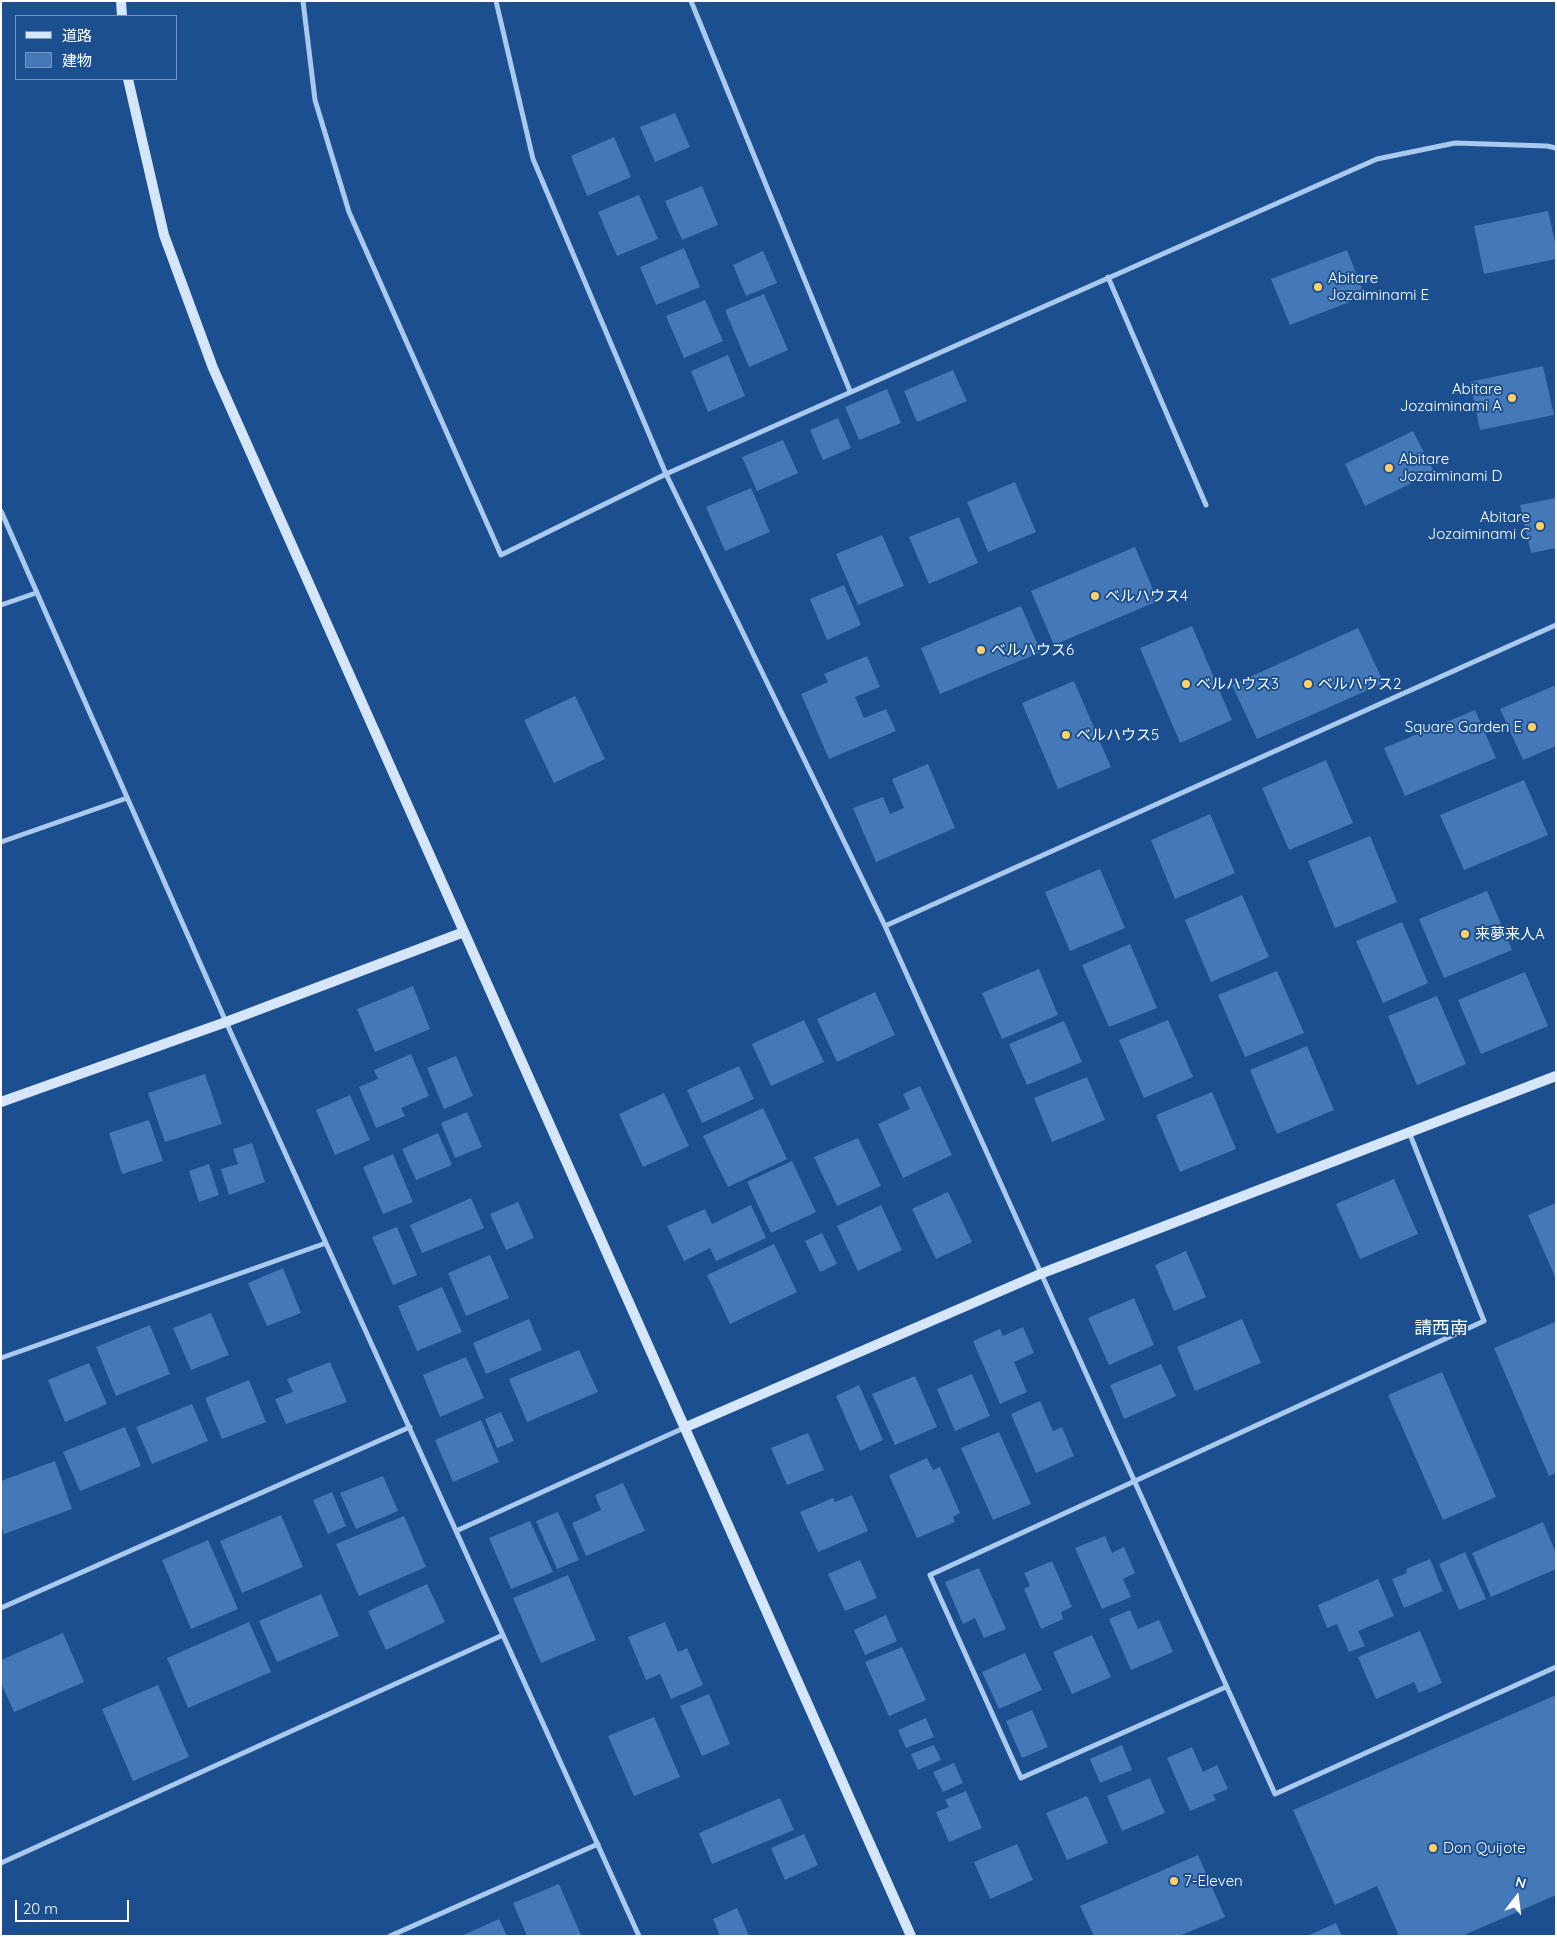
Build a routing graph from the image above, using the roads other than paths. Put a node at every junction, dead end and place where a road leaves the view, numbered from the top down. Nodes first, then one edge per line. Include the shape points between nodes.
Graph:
1 (121, 1) edge
2 (303, 1) edge
3 (496, 1) edge
4 (690, 1) edge
5 (122, 15) edge
6 (128, 80) edge
7 (1556, 148) edge
8 (1108, 277) junction
9 (850, 391) junction
10 (666, 474) junction
11 (1206, 506) dead end
12 (1, 511) edge
13 (36, 593) junction
14 (1, 605) edge
15 (1556, 625) edge
16 (127, 798) junction
17 (1, 842) edge
18 (885, 926) junction
19 (464, 932) junction
20 (226, 1022) junction
21 (1556, 1076) edge
22 (1, 1102) edge
23 (1409, 1132) junction
24 (326, 1243) junction
25 (1040, 1274) junction
26 (1, 1358) edge
27 (410, 1427) junction
28 (686, 1427) junction
29 (1134, 1483) junction
30 (456, 1531) junction
31 (1, 1608) edge
32 (503, 1635) junction
33 (1556, 1668) edge
34 (1226, 1687) junction
35 (598, 1844) junction
36 (1, 1862) edge
37 (390, 1936) edge
38 (639, 1936) edge
39 (911, 1936) edge

1 - 5 street
2 - 10 street via 315,100 349,212 501,555
3 - 10 street via 533,159
4 - 9 street
6 - 19 street via 164,235 213,368
7 - 8 street via 1455,143 1377,158
8 - 9 street
8 - 11 street
9 - 10 street
10 - 18 street
12 - 13 street
13 - 14 street
13 - 16 street
15 - 18 street
16 - 17 street
16 - 20 street
18 - 25 street
19 - 20 street
19 - 28 street
20 - 22 street
20 - 24 street
21 - 23 street
23 - 25 street
23 - 29 street via 1484,1321
24 - 26 street
24 - 27 street
25 - 28 street
25 - 29 street
27 - 30 street
27 - 31 street
28 - 30 street
28 - 39 street
29 - 34 street
29 - 34 street via 930,1576 1021,1778
30 - 32 street
32 - 35 street
32 - 36 street
33 - 34 street via 1274,1794
35 - 37 street
35 - 38 street

